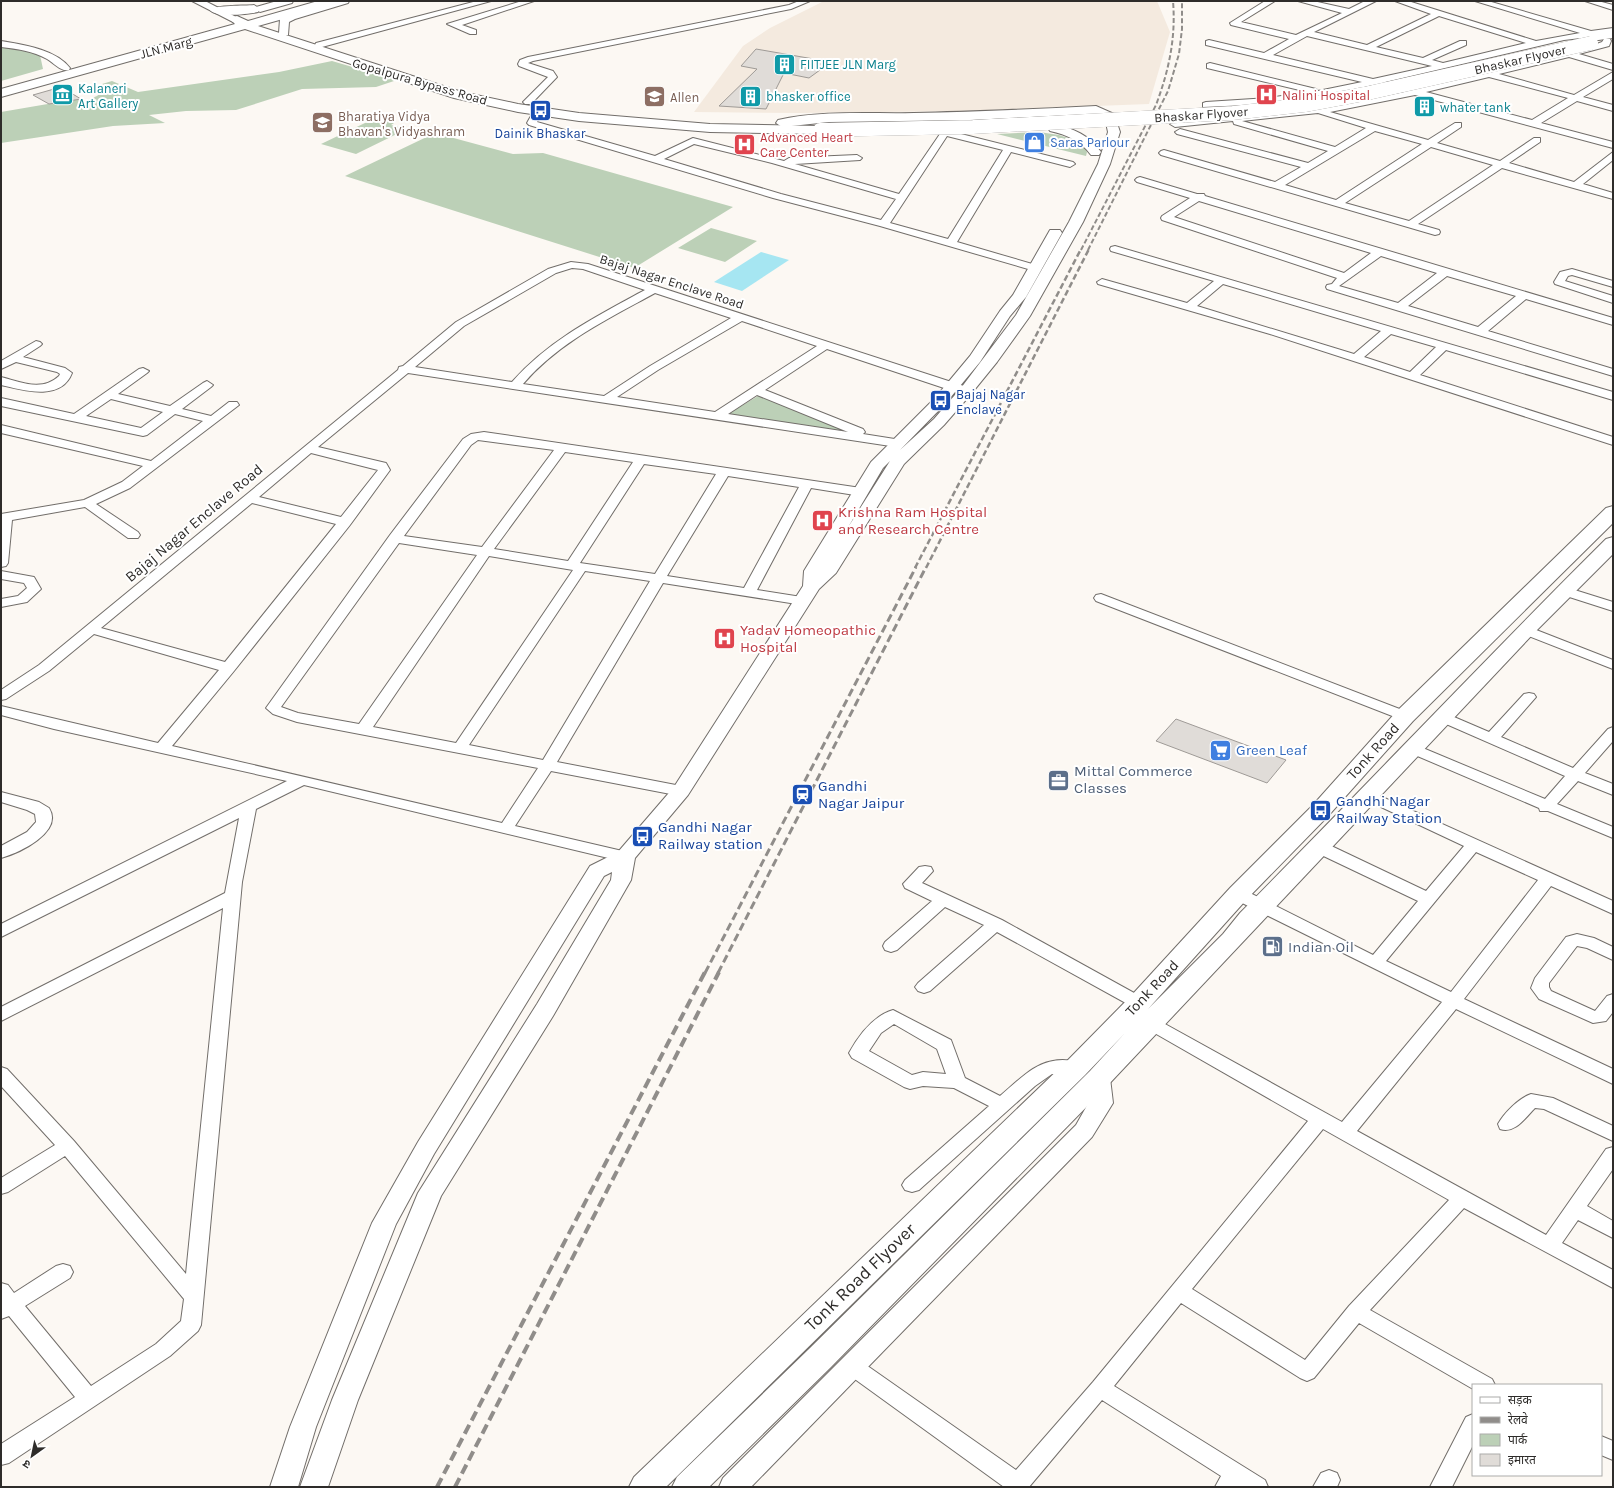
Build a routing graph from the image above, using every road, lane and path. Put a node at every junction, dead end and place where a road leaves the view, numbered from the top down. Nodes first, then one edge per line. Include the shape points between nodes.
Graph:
1 (197, 1) edge
2 (305, 1) edge
3 (332, 1) edge
4 (344, 1) edge
5 (487, 1) edge
6 (530, 1) edge
7 (806, 1) edge
8 (1271, 1) edge
9 (1302, 1) edge
10 (1372, 1) edge
11 (1398, 1) edge
12 (1482, 1) edge
13 (1589, 1) edge
14 (283, 5) edge
15 (1613, 8) edge
16 (220, 12) junction
17 (1350, 12) junction
18 (1439, 13) junction
19 (430, 16) junction
20 (246, 21) junction
21 (454, 25) junction
22 (473, 32) dead end
23 (1306, 33) junction
24 (284, 36) junction
25 (1601, 37) edge
26 (1297, 38) junction
27 (1209, 43) dead end
28 (1463, 43) dead end
29 (1, 44) edge
30 (1538, 44) junction
31 (319, 45) junction
32 (1368, 48) junction
33 (139, 54) junction
34 (1567, 54) junction
35 (1267, 55) junction
36 (1424, 61) junction
37 (1210, 66) dead end
38 (1443, 66) junction
39 (1613, 67) edge
40 (66, 68) junction
41 (1489, 74) junction
42 (1613, 75) edge
43 (1374, 82) junction
44 (1, 86) edge
45 (1415, 92) junction
46 (1, 93) edge
47 (462, 93) junction
48 (1322, 93) junction
49 (1294, 97) junction
50 (1574, 97) junction
51 (528, 102) junction
52 (1206, 104) dead end
53 (1613, 108) edge
54 (1315, 111) junction
55 (535, 116) dead end
56 (1227, 120) junction
57 (1532, 124) junction
58 (1458, 125) dead end
59 (1112, 126) junction
60 (786, 127) junction
61 (710, 128) junction
62 (1054, 128) junction
63 (1373, 128) junction
64 (945, 133) junction
65 (1537, 140) dead end
66 (693, 141) junction
67 (1430, 144) junction
68 (1613, 145) edge
69 (1008, 149) junction
70 (1336, 150) junction
71 (1095, 152) junction
72 (1164, 153) dead end
73 (1613, 156) edge
74 (655, 160) junction
75 (775, 161) junction
76 (1070, 164) dead end
77 (1501, 164) junction
78 (1308, 166) junction
79 (841, 180) junction
80 (1140, 180) dead end
81 (1576, 185) junction
82 (1276, 186) junction
83 (1200, 196) junction
84 (1613, 196) edge
85 (902, 198) junction
86 (1336, 204) junction
87 (884, 224) junction
88 (1410, 225) junction
89 (1435, 232) dead end
90 (950, 244) junction
91 (1115, 249) dead end
92 (1380, 251) junction
93 (1035, 268) junction
94 (1445, 272) junction
95 (1346, 276) junction
96 (1222, 280) junction
97 (1102, 282) dead end
98 (1613, 284) edge
99 (654, 289) junction
100 (1523, 296) junction
101 (1613, 300) edge
102 (1189, 307) junction
103 (1400, 307) junction
104 (739, 318) junction
105 (1613, 322) edge
106 (1389, 330) junction
107 (1479, 332) junction
108 (36, 344) dead end
109 (824, 346) junction
110 (1444, 346) junction
111 (14, 358) junction
112 (1355, 359) junction
113 (1, 366) edge
114 (403, 369) junction
115 (143, 371) dead end
116 (1613, 373) edge
117 (1412, 377) junction
118 (1, 382) edge
119 (207, 385) dead end
120 (515, 386) junction
121 (959, 389) junction
122 (756, 391) junction
123 (109, 395) junction
124 (1613, 396) edge
125 (605, 400) junction
126 (1, 402) edge
127 (233, 405) dead end
128 (173, 410) junction
129 (716, 417) junction
130 (76, 418) junction
131 (213, 420) junction
132 (1, 429) edge
133 (880, 441) junction
134 (1613, 441) edge
135 (897, 443) junction
136 (309, 448) junction
137 (562, 448) junction
138 (641, 459) junction
139 (154, 465) junction
140 (724, 472) junction
141 (807, 484) junction
142 (861, 492) junction
143 (249, 498) junction
144 (87, 503) junction
145 (1613, 512) edge
146 (4, 517) edge
147 (345, 522) junction
148 (134, 534) dead end
149 (395, 538) junction
150 (1610, 549) edge
151 (485, 552) junction
152 (1, 563) edge
153 (576, 566) junction
154 (1, 575) edge
155 (660, 580) junction
156 (1565, 591) junction
157 (748, 593) junction
158 (808, 593) junction
159 (1101, 598) dead end
160 (1, 603) edge
161 (1613, 607) edge
162 (91, 629) junction
163 (1526, 630) junction
164 (1613, 665) edge
165 (229, 668) junction
166 (1, 696) edge
167 (1529, 697) dead end
168 (1, 710) edge
169 (1405, 716) junction
170 (1442, 717) junction
171 (363, 730) junction
172 (1613, 732) edge
173 (1491, 739) junction
174 (162, 748) junction
175 (460, 748) junction
176 (1413, 749) junction
177 (547, 766) junction
178 (1573, 775) junction
179 (302, 780) junction
180 (1613, 790) edge
181 (681, 791) junction
182 (1369, 796) junction
183 (1, 797) edge
184 (1546, 806) junction
185 (249, 807) junction
186 (506, 828) junction
187 (1613, 833) edge
188 (1474, 844) junction
189 (1319, 847) junction
190 (1, 853) edge
191 (625, 857) junction
192 (925, 871) dead end
193 (1549, 878) junction
194 (1238, 894) junction
195 (233, 896) junction
196 (1428, 899) junction
197 (943, 900) junction
198 (1261, 906) junction
199 (1613, 908) edge
200 (996, 924) junction
201 (1, 932) edge
202 (891, 946) dead end
203 (1613, 954) edge
204 (1376, 963) junction
205 (924, 987) dead end
206 (1613, 1000) edge
207 (1453, 1001) junction
208 (1139, 1003) junction
209 (1, 1014) edge
210 (1150, 1023) junction
211 (1087, 1073) junction
212 (1, 1074) edge
213 (1613, 1077) edge
214 (957, 1082) junction
215 (1064, 1095) junction
216 (1002, 1105) junction
217 (1320, 1119) junction
218 (1507, 1124) dead end
219 (1344, 1132) junction
220 (1613, 1134) edge
221 (67, 1146) junction
222 (1613, 1154) edge
223 (912, 1185) dead end
224 (1, 1187) edge
225 (1462, 1198) junction
226 (1575, 1209) junction
227 (1613, 1230) edge
228 (1549, 1246) junction
229 (63, 1272) dead end
230 (1613, 1280) edge
231 (1179, 1291) junction
232 (194, 1297) junction
233 (5, 1302) edge
234 (1356, 1312) junction
235 (852, 1366) junction
236 (1483, 1384) edge
237 (1100, 1388) junction
238 (88, 1399) junction
239 (1472, 1425) edge
240 (1602, 1446) edge
241 (1613, 1451) edge
242 (1, 1456) edge
243 (1231, 1481) edge
244 (1017, 1485) edge
245 (284, 1487) edge
246 (314, 1487) edge
247 (645, 1487) edge
248 (688, 1487) edge
249 (733, 1487) edge
250 (1257, 1487) edge
251 (1441, 1487) edge

1 - 16 street
2 - 14 main road, JLN Marg
3 - 20 main road, JLN Marg
4 - 24 street via 284,21
5 - 19 street
6 - 21 street
7 - 51 street via 746,17 531,59 522,64 550,73 553,78
8 - 26 street via 1234,23
9 - 17 street
10 - 17 street
11 - 18 street
12 - 25 street
13 - 15 street
14 - 16 main road
14 - 20 main road, JLN Marg
16 - 20 street
17 - 23 street
18 - 30 street
18 - 32 street
19 - 21 street
19 - 31 street
20 - 24 main road, Gopalpura Bypass Road via 255,29
20 - 33 main road, JLN Marg
20 - 40 main road, JLN Marg
21 - 22 street
23 - 26 street
23 - 32 street
24 - 31 main road, Gopalpura Bypass Road
24 - 33 main road via 258,35 216,39 173,50
24 - 47 main road, Gopalpura Bypass Road
25 - 30 street
25 - 34 street via 1606,44
25 - 60 main road, Bhaskar Flyover, bridge via 1364,94 1305,105 1233,113 973,127
26 - 35 street
27 - 35 street
28 - 36 street
29 - 40 street via 42,52
30 - 38 street
31 - 47 main road, Gopalpura Bypass Road
32 - 36 street
33 - 46 main road, JLN Marg
34 - 39 street
34 - 41 street
35 - 43 street
36 - 38 street
37 - 48 street
38 - 43 street
40 - 44 main road, JLN Marg
41 - 45 street
41 - 50 street
42 - 50 street
43 - 45 street
43 - 48 street
45 - 54 street
45 - 57 street
47 - 51 main road, Gopalpura Bypass Road
47 - 61 main road, Gopalpura Bypass Road via 518,108 579,117
48 - 49 street
49 - 52 street via 1269,101
49 - 54 street
50 - 53 street
50 - 57 street
51 - 60 main road, Gopalpura Bypass Road
54 - 56 street
54 - 63 street
55 - 74 street via 532,123
56 - 70 street
56 - 78 street via 1178,128
57 - 68 street
58 - 67 street
59 - 60 street via 1110,116 1096,110 975,116 829,118 790,121
59 - 62 street
59 - 71 street via 1101,132
59 - 121 street via 1114,132 1104,164 1023,316 992,358
60 - 61 main road, Gopalpura Bypass Road
60 - 64 street via 825,134
61 - 66 street
62 - 64 street
62 - 71 street via 1076,134
63 - 67 street
63 - 70 street
64 - 69 street
64 - 85 street
65 - 77 street
66 - 74 street
66 - 75 street
67 - 77 street
67 - 86 street
69 - 76 street
69 - 90 street
70 - 78 street
71 - 93 street via 1082,184
72 - 82 street
73 - 81 street
74 - 87 street
75 - 79 street
75 - 79 street via 859,155
77 - 81 street
77 - 88 street
78 - 82 street
79 - 85 street
80 - 83 street
81 - 84 street
82 - 86 street
83 - 92 street
83 - 95 street via 1166,218
85 - 87 street
86 - 88 street
87 - 90 street
88 - 89 street
90 - 93 street
91 - 96 street
92 - 94 street
92 - 95 street
93 - 121 street via 1019,297 975,359
94 - 100 street
94 - 103 street
95 - 103 street via 1331,287
96 - 102 street
96 - 106 street
97 - 102 street
98 - 101 street via 1572,272 1564,274 1559,282
99 - 104 street, Bajaj Nagar Enclave Road
99 - 114 street, Bajaj Nagar Enclave Road via 584,266 562,267 464,321
99 - 120 street via 565,339
100 - 105 street
100 - 107 street
102 - 112 street
103 - 107 street
104 - 109 street, Bajaj Nagar Enclave Road
104 - 125 street
106 - 110 street
106 - 112 street
107 - 116 street
108 - 111 street
109 - 121 street, Bajaj Nagar Enclave Road
109 - 122 street
110 - 117 street
110 - 124 street
111 - 113 street
111 - 118 street via 61,370 66,373 65,377 43,390
112 - 117 street
114 - 120 street
114 - 136 street, Bajaj Nagar Enclave Road
115 - 123 street
117 - 134 street
119 - 128 street
120 - 125 street
121 - 135 street
121 - 158 street via 939,422 898,461 827,573
122 - 129 street
122 - 133 street
123 - 128 street
123 - 130 street
125 - 129 street
126 - 130 street
127 - 131 street
128 - 130 street via 143,432
128 - 131 street
129 - 133 street
131 - 139 street
132 - 139 street
133 - 135 street
135 - 142 street via 877,465
136 - 143 street, Bajaj Nagar Enclave Road
136 - 147 street via 384,468
137 - 138 street
137 - 149 street via 484,436 470,439
137 - 151 street
138 - 140 street
138 - 153 street
139 - 144 street via 110,494
140 - 141 street
140 - 155 street
141 - 142 street
141 - 157 street
142 - 158 street via 814,571
143 - 147 street
143 - 162 street, Bajaj Nagar Enclave Road
144 - 146 street
144 - 148 street
145 - 169 main road, Tonk Road
146 - 152 street
147 - 165 street
149 - 151 street
149 - 171 street via 273,708 283,713
150 - 156 main road, Tonk Road
151 - 153 street
151 - 171 street
153 - 155 street
153 - 175 street
154 - 160 street via 30,580 34,589 22,599
155 - 157 street
155 - 177 street
156 - 161 street
156 - 163 main road, Tonk Road
157 - 158 street
158 - 181 street
159 - 169 street
162 - 165 street
162 - 166 street, Bajaj Nagar Enclave Road via 44,668
163 - 164 street
163 - 170 main road, Tonk Road
165 - 174 street
167 - 173 street
168 - 174 street
169 - 194 main road, Tonk Road via 1321,810
170 - 173 street
170 - 176 main road, Tonk Road
171 - 175 street
172 - 178 street
173 - 178 street
174 - 179 street
175 - 177 street
176 - 182 main road, Tonk Road
176 - 184 street
177 - 181 street
177 - 186 street
178 - 180 street
178 - 184 street
179 - 185 street
179 - 186 street
181 - 191 street
182 - 188 street
182 - 189 main road, Tonk Road
183 - 190 street via 33,806 43,812 44,822 36,834
184 - 187 street
185 - 195 street
185 - 201 street
186 - 191 street
188 - 193 street
188 - 196 street
189 - 196 street
189 - 198 main road, Tonk Road
191 - 245 street via 597,871 426,1148 384,1223 303,1427
191 - 246 street via 621,880 545,1010 430,1193 345,1400
192 - 197 street via 912,884
193 - 199 street
193 - 207 street
194 - 198 street
194 - 208 main road, Tonk Road
195 - 209 street
195 - 232 street
196 - 204 street
197 - 200 street
197 - 202 street
198 - 204 street
198 - 210 main road, Tonk Road via 1232,940
200 - 205 street
200 - 208 street
203 - 206 street via 1588,942 1572,941 1541,982 1540,988 1545,995 1593,1017 1600,1017
204 - 207 street
207 - 213 street
207 - 219 street
208 - 211 main road, Tonk Road
210 - 211 main road, Tonk Road
210 - 217 street
211 - 215 main road, Tonk Road Flyover
211 - 216 street via 1049,1067
211 - 235 street via 1101,1103 1084,1131
212 - 221 street
214 - 214 street via 910,1082 858,1053 876,1029 893,1016 945,1044
214 - 216 street
215 - 247 main road, Tonk Road Flyover
215 - 248 main road, Tonk Road Flyover via 825,1353
216 - 223 street
217 - 219 street
217 - 231 street
218 - 220 street via 1531,1100 1547,1103
219 - 225 street
221 - 224 street
221 - 232 street
222 - 226 street
225 - 228 street
225 - 234 street
226 - 227 street
226 - 228 street
228 - 230 street
229 - 233 street
231 - 234 street via 1307,1372
231 - 237 street
232 - 238 street via 191,1325 163,1350
233 - 238 street
234 - 236 street
235 - 244 street
235 - 249 street
237 - 243 street
237 - 244 street
238 - 242 street
239 - 251 street
240 - 241 street
243 - 250 street

